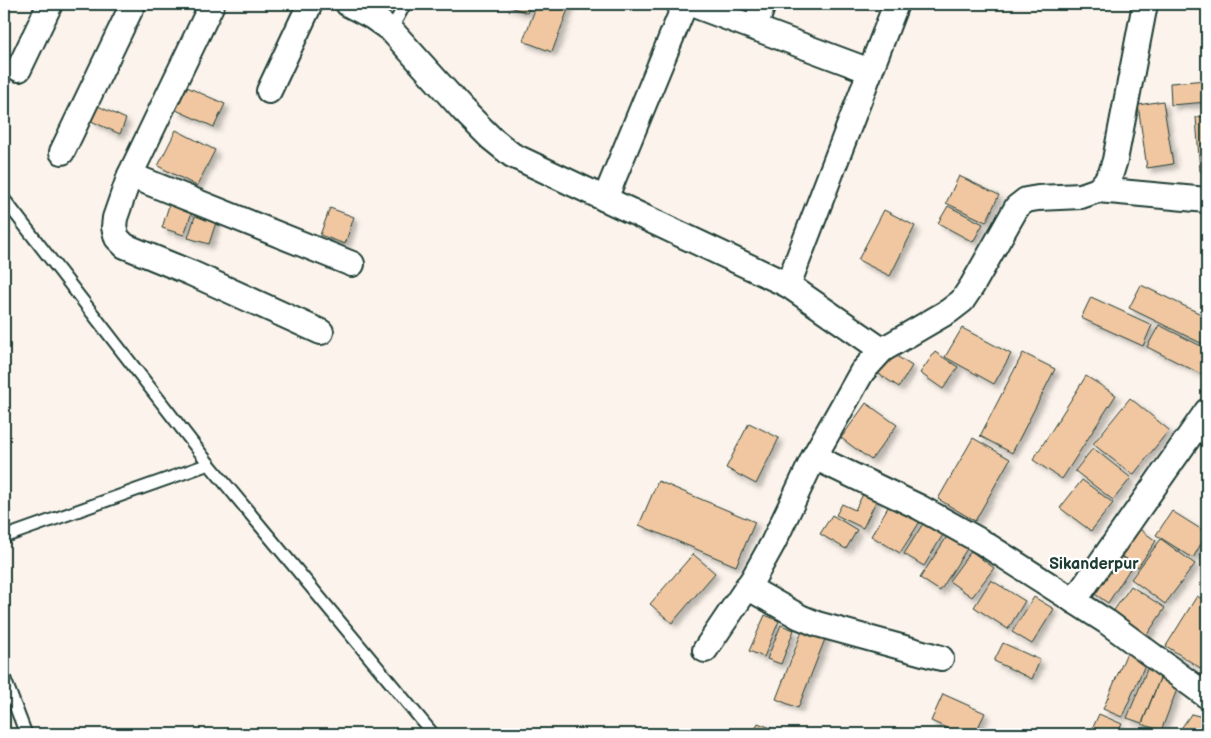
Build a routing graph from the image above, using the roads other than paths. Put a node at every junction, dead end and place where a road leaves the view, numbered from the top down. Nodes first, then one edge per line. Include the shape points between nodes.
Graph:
1 (50, 4) edge
2 (133, 4) edge
3 (212, 4) edge
4 (310, 4) edge
5 (348, 4) edge
6 (405, 4) edge
7 (685, 4) edge
8 (691, 4) edge
9 (763, 4) edge
10 (896, 4) edge
11 (1145, 4) edge
12 (755, 28) junction
13 (391, 30) junction
14 (19, 70) dead end
15 (870, 71) junction
16 (269, 91) dead end
17 (62, 152) dead end
18 (130, 176) junction
19 (1098, 190) junction
20 (4, 198) edge
21 (605, 199) junction
22 (1207, 200) edge
23 (352, 264) dead end
24 (788, 285) junction
25 (321, 332) dead end
26 (882, 350) junction
27 (1207, 411) edge
28 (814, 457) junction
29 (209, 464) junction
30 (4, 537) edge
31 (747, 587) junction
32 (1074, 601) junction
33 (705, 650) dead end
34 (941, 658) dead end
35 (4, 677) edge
36 (1207, 696) edge
37 (26, 734) edge
38 (433, 734) edge

1 - 14 street
2 - 17 street
3 - 18 street
4 - 16 street
5 - 13 street
6 - 13 lane
7 - 21 street
8 - 12 street
9 - 12 street
10 - 15 street
11 - 19 street via 1115,160 1106,182
12 - 15 street
13 - 21 street via 491,138 512,155
15 - 24 street
18 - 23 street
18 - 25 street via 114,227 117,238 126,246
19 - 22 street
19 - 26 street via 1081,196 1026,200 1008,221 962,301
20 - 29 lane
21 - 24 street
24 - 26 street
26 - 28 street via 862,372
27 - 32 street
28 - 31 street via 773,543
28 - 32 street via 952,524
29 - 30 lane
29 - 38 lane
31 - 33 street
31 - 34 street via 817,624
32 - 36 street
35 - 37 lane

